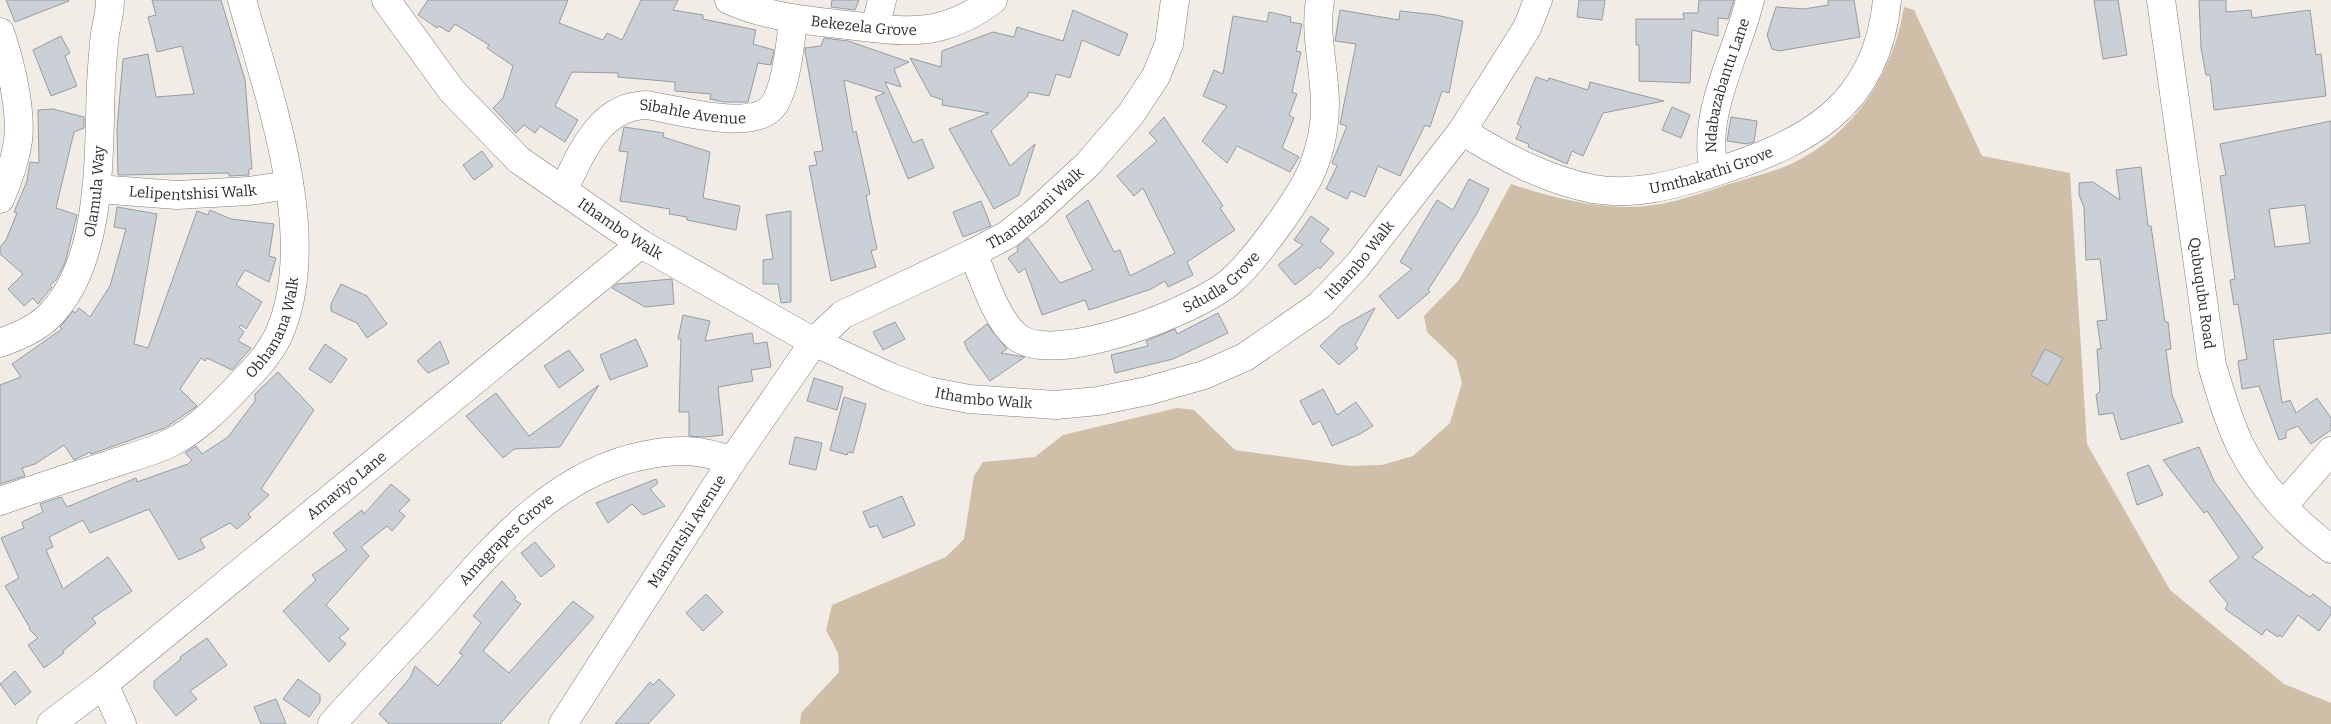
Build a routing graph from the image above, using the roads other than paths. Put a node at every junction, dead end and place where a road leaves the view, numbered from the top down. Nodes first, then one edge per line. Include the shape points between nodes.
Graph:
1 (110, 0) edge
2 (242, 0) edge
3 (386, 0) edge
4 (729, 0) edge
5 (882, 0) edge
6 (993, 0) edge
7 (1175, 0) edge
8 (1320, 0) edge
9 (1538, 0) edge
10 (1750, 0) edge
11 (1887, 0) edge
12 (2161, 0) edge
13 (793, 18) junction
14 (875, 28) junction
15 (0, 32) edge
16 (1462, 130) junction
17 (1714, 172) junction
18 (289, 185) junction
19 (97, 189) junction
20 (563, 191) junction
21 (0, 199) edge
22 (641, 244) junction
23 (973, 253) junction
24 (814, 342) junction
25 (0, 343) edge
26 (2331, 451) edge
27 (732, 460) junction
28 (0, 501) edge
29 (2283, 506) junction
30 (2331, 549) edge
31 (104, 684) junction
32 (51, 724) edge
33 (122, 724) edge
34 (332, 724) edge
35 (563, 724) edge

1 - 19 street, Olamula Way via 101,84
2 - 18 street, Obhanana Walk via 265,80
3 - 20 street, Ithambo Walk via 452,91 480,122 519,160
4 - 13 street, Bekezela Grove
5 - 14 street
6 - 14 street, Bekezela Grove via 976,12 942,27 904,31
7 - 23 street, Thandazani Walk via 1173,24 1163,61 1145,96 1116,134 1035,213 1007,235
8 - 23 street, Sdudla Grove via 1318,28 1325,105 1314,166 1244,268 1218,291 1179,310 1098,339 1078,344 1037,346 1016,337 1006,326
9 - 16 street, Ithambo Walk via 1522,36
10 - 17 street, Ndabazabantu Lane via 1711,130
11 - 17 street, Umthakathi Grove via 1878,50 1856,88 1839,108 1794,142
12 - 29 street, Qubuqubu Road via 2212,365 2240,446
13 - 14 street, Bekezela Grove
13 - 20 street, Sibahle Avenue via 790,51 782,83 767,111 730,119 646,105 634,105 614,112 595,132
15 - 21 street via 18,119 15,156
16 - 17 street, Umthakathi Grove via 1525,166 1594,189 1628,192 1657,188
16 - 24 street, Ithambo Walk via 1357,266 1320,305 1245,357 1204,375 1098,402 1018,404 928,391
18 - 19 street, Lelipentshisi Walk via 177,195
18 - 28 street, Obhanana Walk via 295,253 290,292 278,336 254,370 208,418 172,442
19 - 25 street, Olamula Way via 88,237 67,292 46,319 19,336
20 - 22 street, Ithambo Walk
22 - 24 street, Ithambo Walk
22 - 31 street, Amaviyo Lane
23 - 24 street, Thandazani Walk via 842,315
24 - 27 street, Manantshi Avenue
26 - 29 street
27 - 34 street, Amagrapes Grove via 696,450 657,453 599,469 556,493 498,545
27 - 35 street, Manantshi Avenue
29 - 30 street, Qubuqubu Road
31 - 32 street, Amaviyo Lane
31 - 33 street

